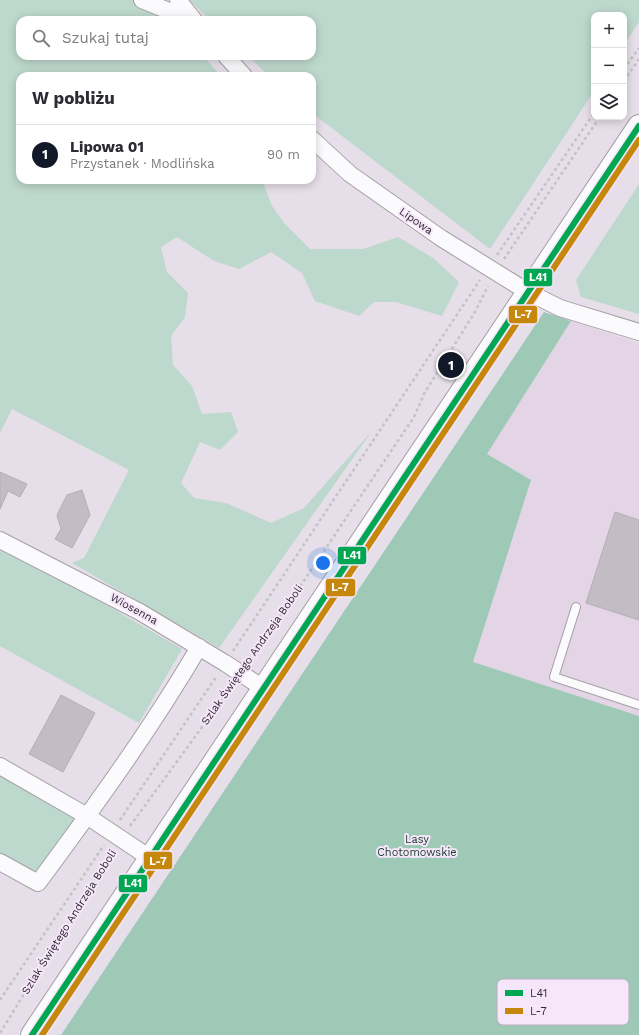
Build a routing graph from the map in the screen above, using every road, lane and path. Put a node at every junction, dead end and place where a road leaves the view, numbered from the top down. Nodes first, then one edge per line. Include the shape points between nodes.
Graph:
1 (142, 0) edge
2 (178, 0) edge
3 (182, 16) edge
4 (189, 16) edge
5 (639, 48) edge
6 (639, 59) edge
7 (230, 60) edge
8 (627, 65) edge
9 (240, 72) edge
10 (627, 77) edge
11 (591, 118) edge
12 (598, 120) edge
13 (639, 126) edge
14 (316, 143) edge
15 (492, 270) junction
16 (528, 292) junction
17 (639, 332) edge
18 (0, 540) edge
19 (576, 607) dead end
20 (199, 647) junction
21 (225, 663) junction
22 (242, 674) junction
23 (263, 688) junction
24 (639, 705) edge
25 (0, 766) edge
26 (87, 816) junction
27 (116, 836) junction
28 (150, 858) junction
29 (0, 862) edge
30 (0, 1000) edge
31 (0, 1033) edge
32 (32, 1035) edge

1 - 3 street
2 - 4 street
5 - 8 path
6 - 10 path
7 - 9 street
11 - 15 path
12 - 15 path
13 - 16 main road
14 - 15 street, Lipowa via 350,174 441,238
15 - 16 street, Lipowa
15 - 21 path
15 - 22 path, Szlak Świętego Andrzeja Boboli via 475,312 425,392 414,417
16 - 17 street, Lipowa via 560,308
16 - 23 main road
18 - 20 street, Wiosenna via 140,612
19 - 24 lane via 554,677
20 - 21 street, Wiosenna
20 - 26 street via 178,684
21 - 22 street, Wiosenna
21 - 27 path
22 - 23 street, Wiosenna
22 - 27 path, Szlak Świętego Andrzeja Boboli
23 - 28 main road
25 - 26 street
26 - 27 street
26 - 29 street via 38,883
27 - 28 street
27 - 30 path
27 - 31 path, Szlak Świętego Andrzeja Boboli
28 - 32 main road

